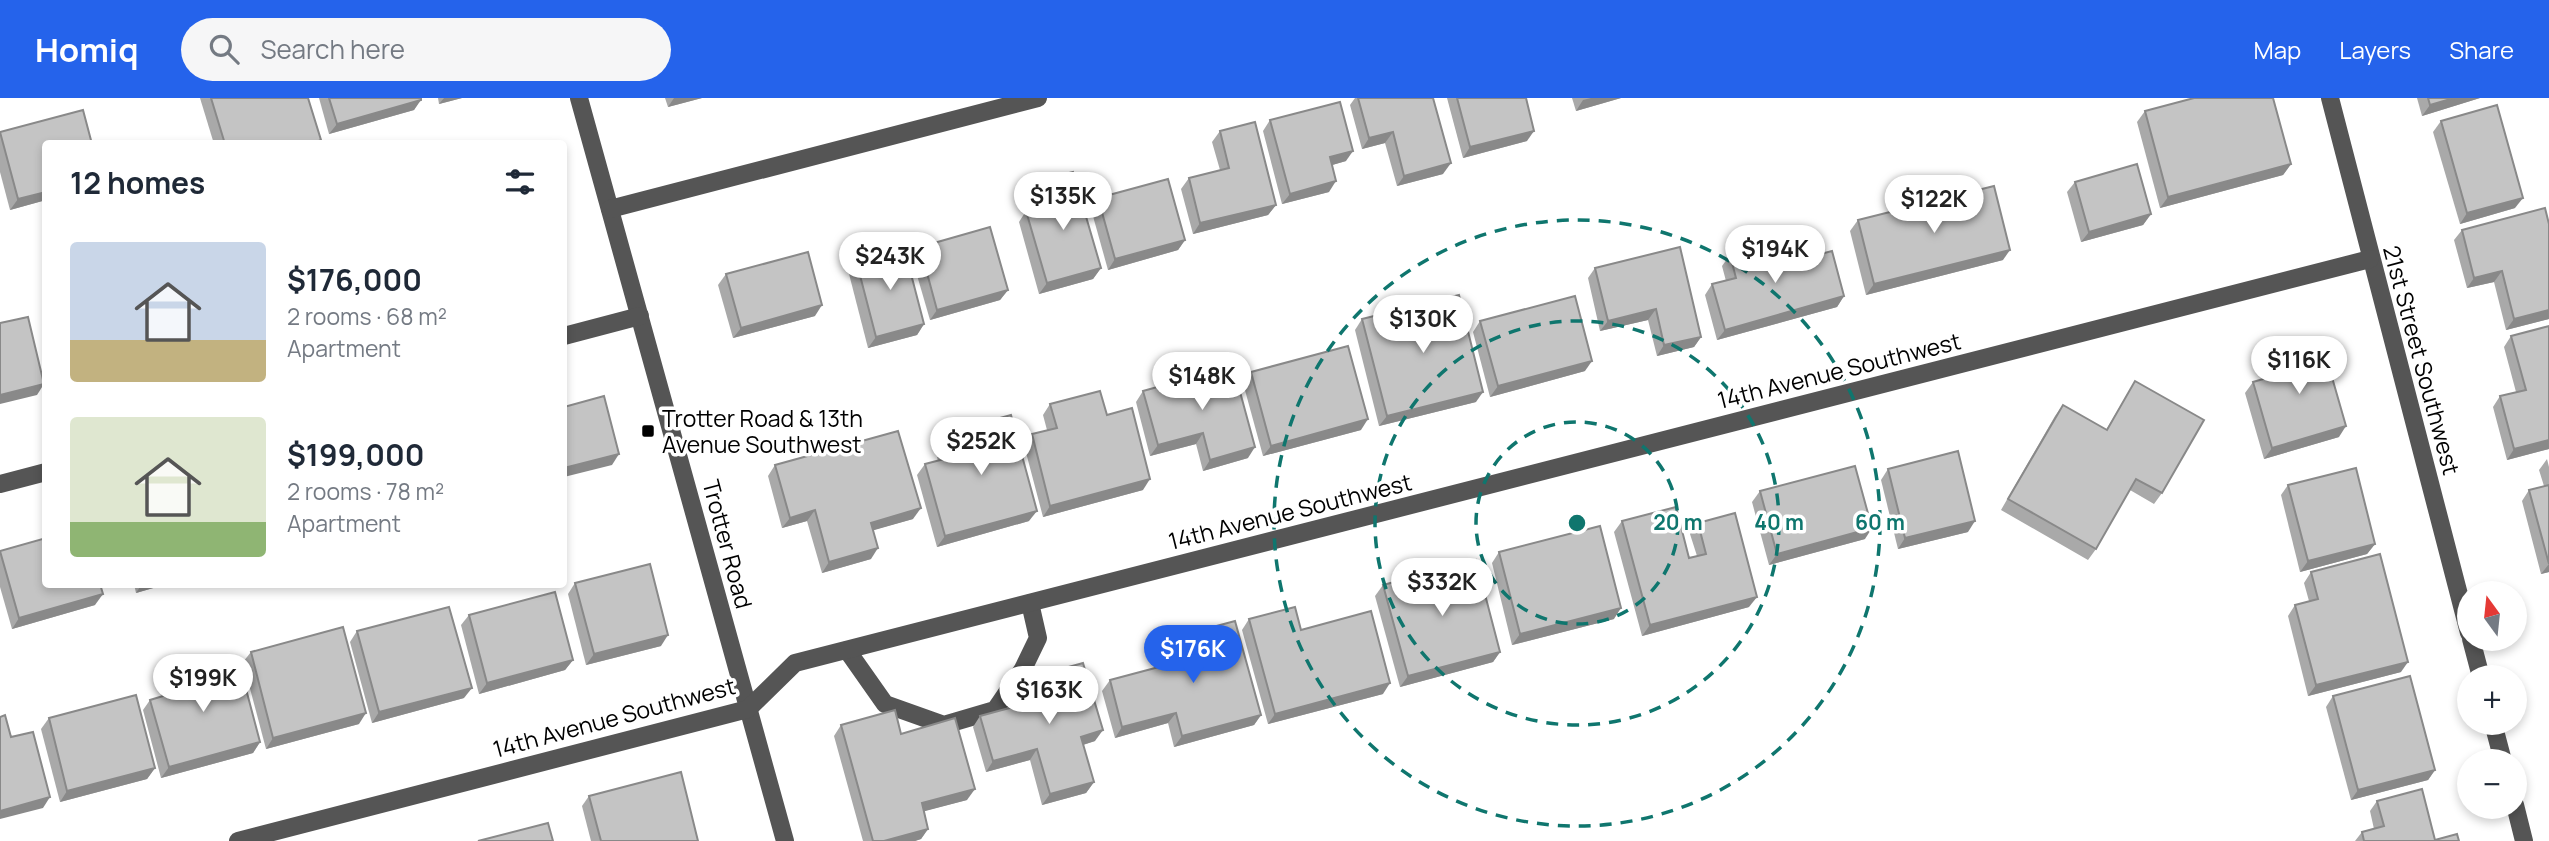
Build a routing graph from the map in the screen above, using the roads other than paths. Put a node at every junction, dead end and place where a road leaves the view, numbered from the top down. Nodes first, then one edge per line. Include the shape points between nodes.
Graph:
1 (579, 98) edge
2 (1038, 98) edge
3 (2330, 98) edge
4 (610, 209) junction
5 (2370, 259) junction
6 (640, 316) junction
7 (567, 335) edge
8 (42, 473) edge
9 (0, 484) edge
10 (2457, 588) edge
11 (1030, 603) junction
12 (848, 650) junction
13 (748, 709) junction
14 (2518, 819) edge
15 (238, 841) edge
16 (785, 841) edge
17 (2524, 841) edge

1 - 4 street, Trotter Road
2 - 4 street
3 - 5 street, 21st Street Southwest
4 - 6 street, Trotter Road
5 - 10 street, 21st Street Southwest
5 - 11 street, 14th Avenue Southwest
6 - 7 street
6 - 13 street, Trotter Road
8 - 9 street
11 - 12 street, 14th Avenue Southwest
11 - 12 street via 1038,638 995,710 944,725 885,704
12 - 13 street, 14th Avenue Southwest via 795,663
13 - 15 street, 14th Avenue Southwest
13 - 16 street, Trotter Road
14 - 17 street

